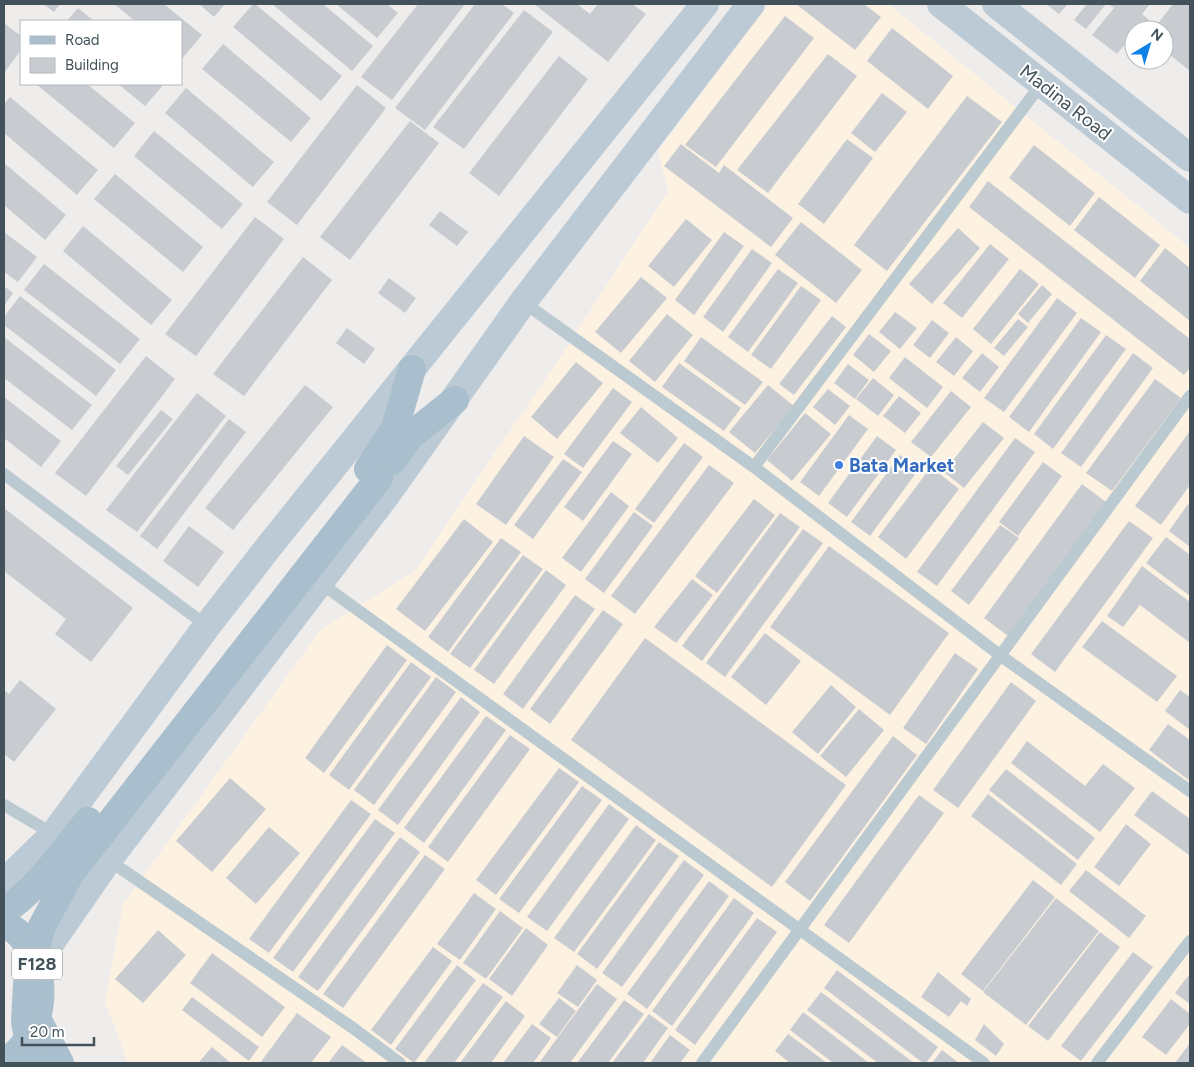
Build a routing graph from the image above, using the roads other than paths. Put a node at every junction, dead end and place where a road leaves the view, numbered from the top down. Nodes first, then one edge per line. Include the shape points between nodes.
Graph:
1 (705, 4) edge
2 (751, 4) edge
3 (941, 4) edge
4 (996, 4) edge
5 (1042, 83) junction
6 (1190, 158) edge
7 (1190, 200) edge
8 (523, 302) junction
9 (412, 369) junction
10 (1190, 396) edge
11 (455, 400) junction
12 (754, 467) junction
13 (4, 474) edge
14 (373, 474) junction
15 (319, 582) junction
16 (207, 626) junction
17 (1001, 656) junction
18 (1190, 791) edge
19 (4, 805) edge
20 (54, 834) junction
21 (108, 860) junction
22 (4, 883) edge
23 (4, 911) edge
24 (4, 923) edge
25 (801, 930) junction
26 (1190, 941) edge
27 (36, 964) junction
28 (37, 1018) junction
29 (4, 1062) edge
30 (34, 1063) edge
31 (60, 1063) edge
32 (400, 1063) edge
33 (702, 1063) edge
34 (984, 1063) edge
35 (1097, 1063) edge

1 - 9 main road
2 - 8 main road
3 - 5 main road, Madina Road
4 - 6 main road, Madina Road
5 - 7 main road, Madina Road
5 - 12 lane
8 - 11 main road
8 - 12 lane
9 - 14 main road via 395,428
9 - 16 main road
10 - 17 lane
11 - 14 main road via 410,436
11 - 15 main road
12 - 17 lane
13 - 16 lane
14 - 23 main road, bridge via 41,878 16,904
14 - 30 main road, bridge via 70,874 41,928 27,984 25,1022
15 - 21 main road
15 - 25 lane
16 - 20 main road
17 - 18 lane
17 - 25 lane
19 - 20 lane
20 - 21 lane
20 - 22 main road
21 - 27 main road
21 - 32 lane
24 - 27 main road, F128 via 24,941
25 - 33 lane
25 - 34 lane
26 - 35 lane
27 - 28 main road, F128 via 41,991
28 - 29 main road, F128 via 26,1040
28 - 31 main road

